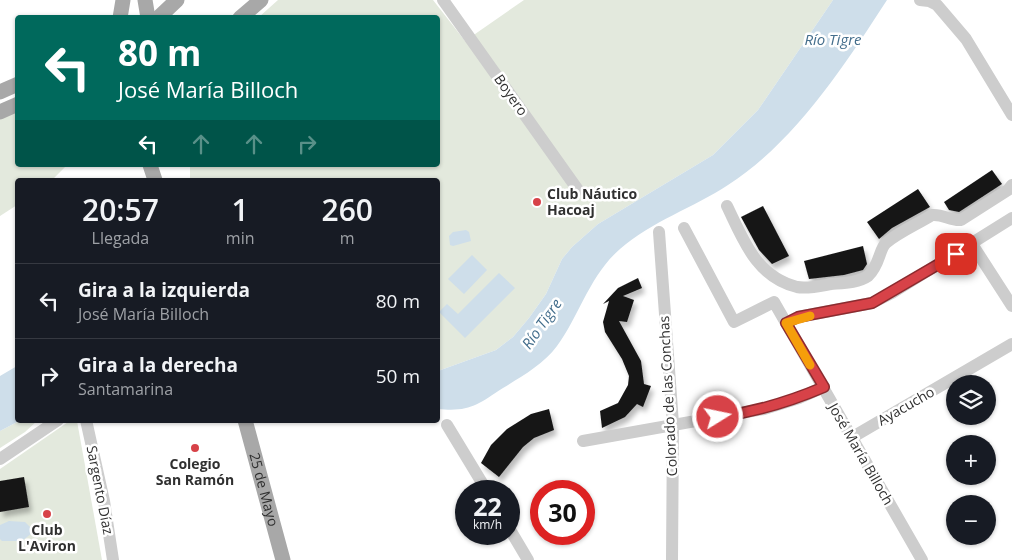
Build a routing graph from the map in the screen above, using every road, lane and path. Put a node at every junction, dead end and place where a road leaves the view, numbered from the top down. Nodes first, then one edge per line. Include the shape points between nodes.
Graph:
1 (123, 0) edge
2 (145, 0) edge
3 (177, 0) edge
4 (261, 0) edge
5 (443, 0) edge
6 (920, 0) edge
7 (120, 15) edge
8 (148, 15) edge
9 (161, 15) edge
10 (244, 15) edge
11 (15, 85) edge
12 (0, 92) edge
13 (15, 105) edge
14 (0, 112) edge
15 (1012, 115) edge
16 (1012, 185) edge
17 (578, 190) dead end
18 (727, 206) dead end
19 (1012, 218) edge
20 (684, 228) dead end
21 (659, 232) dead end
22 (972, 244) junction
23 (1012, 306) edge
24 (786, 323) junction
25 (1012, 344) edge
26 (824, 387) junction
27 (54, 423) edge
28 (87, 423) edge
29 (246, 423) edge
30 (673, 424) junction
31 (447, 425) dead end
32 (851, 438) junction
33 (583, 441) dead end
34 (0, 459) edge
35 (480, 480) edge
36 (519, 545) edge
37 (113, 560) edge
38 (283, 560) edge
39 (528, 560) edge
40 (672, 560) edge
41 (922, 560) edge

1 - 7 main road
2 - 8 main road
3 - 9 main road
4 - 10 main road
5 - 17 street, Boyero
6 - 15 street via 937,5 966,39
11 - 12 main road
13 - 14 main road
16 - 18 street via 961,220 952,221 932,215 885,244 875,269 866,277 854,282 810,287 783,282 752,257
19 - 22 street
20 - 24 street, José María Billoch via 734,322 774,302
21 - 30 street, Colorado de las Conchas
22 - 23 street
22 - 24 street via 872,303 798,317
24 - 26 street, José María Billoch
25 - 32 street, Ayacucho
26 - 30 street via 764,409
26 - 32 street, José María Billoch
27 - 34 street
28 - 37 street, Sargento Díaz
29 - 38 main road, 25 de Mayo
30 - 33 street
30 - 40 street, Colorado de las Conchas
31 - 35 street
32 - 41 street, José María Billoch
36 - 39 street

